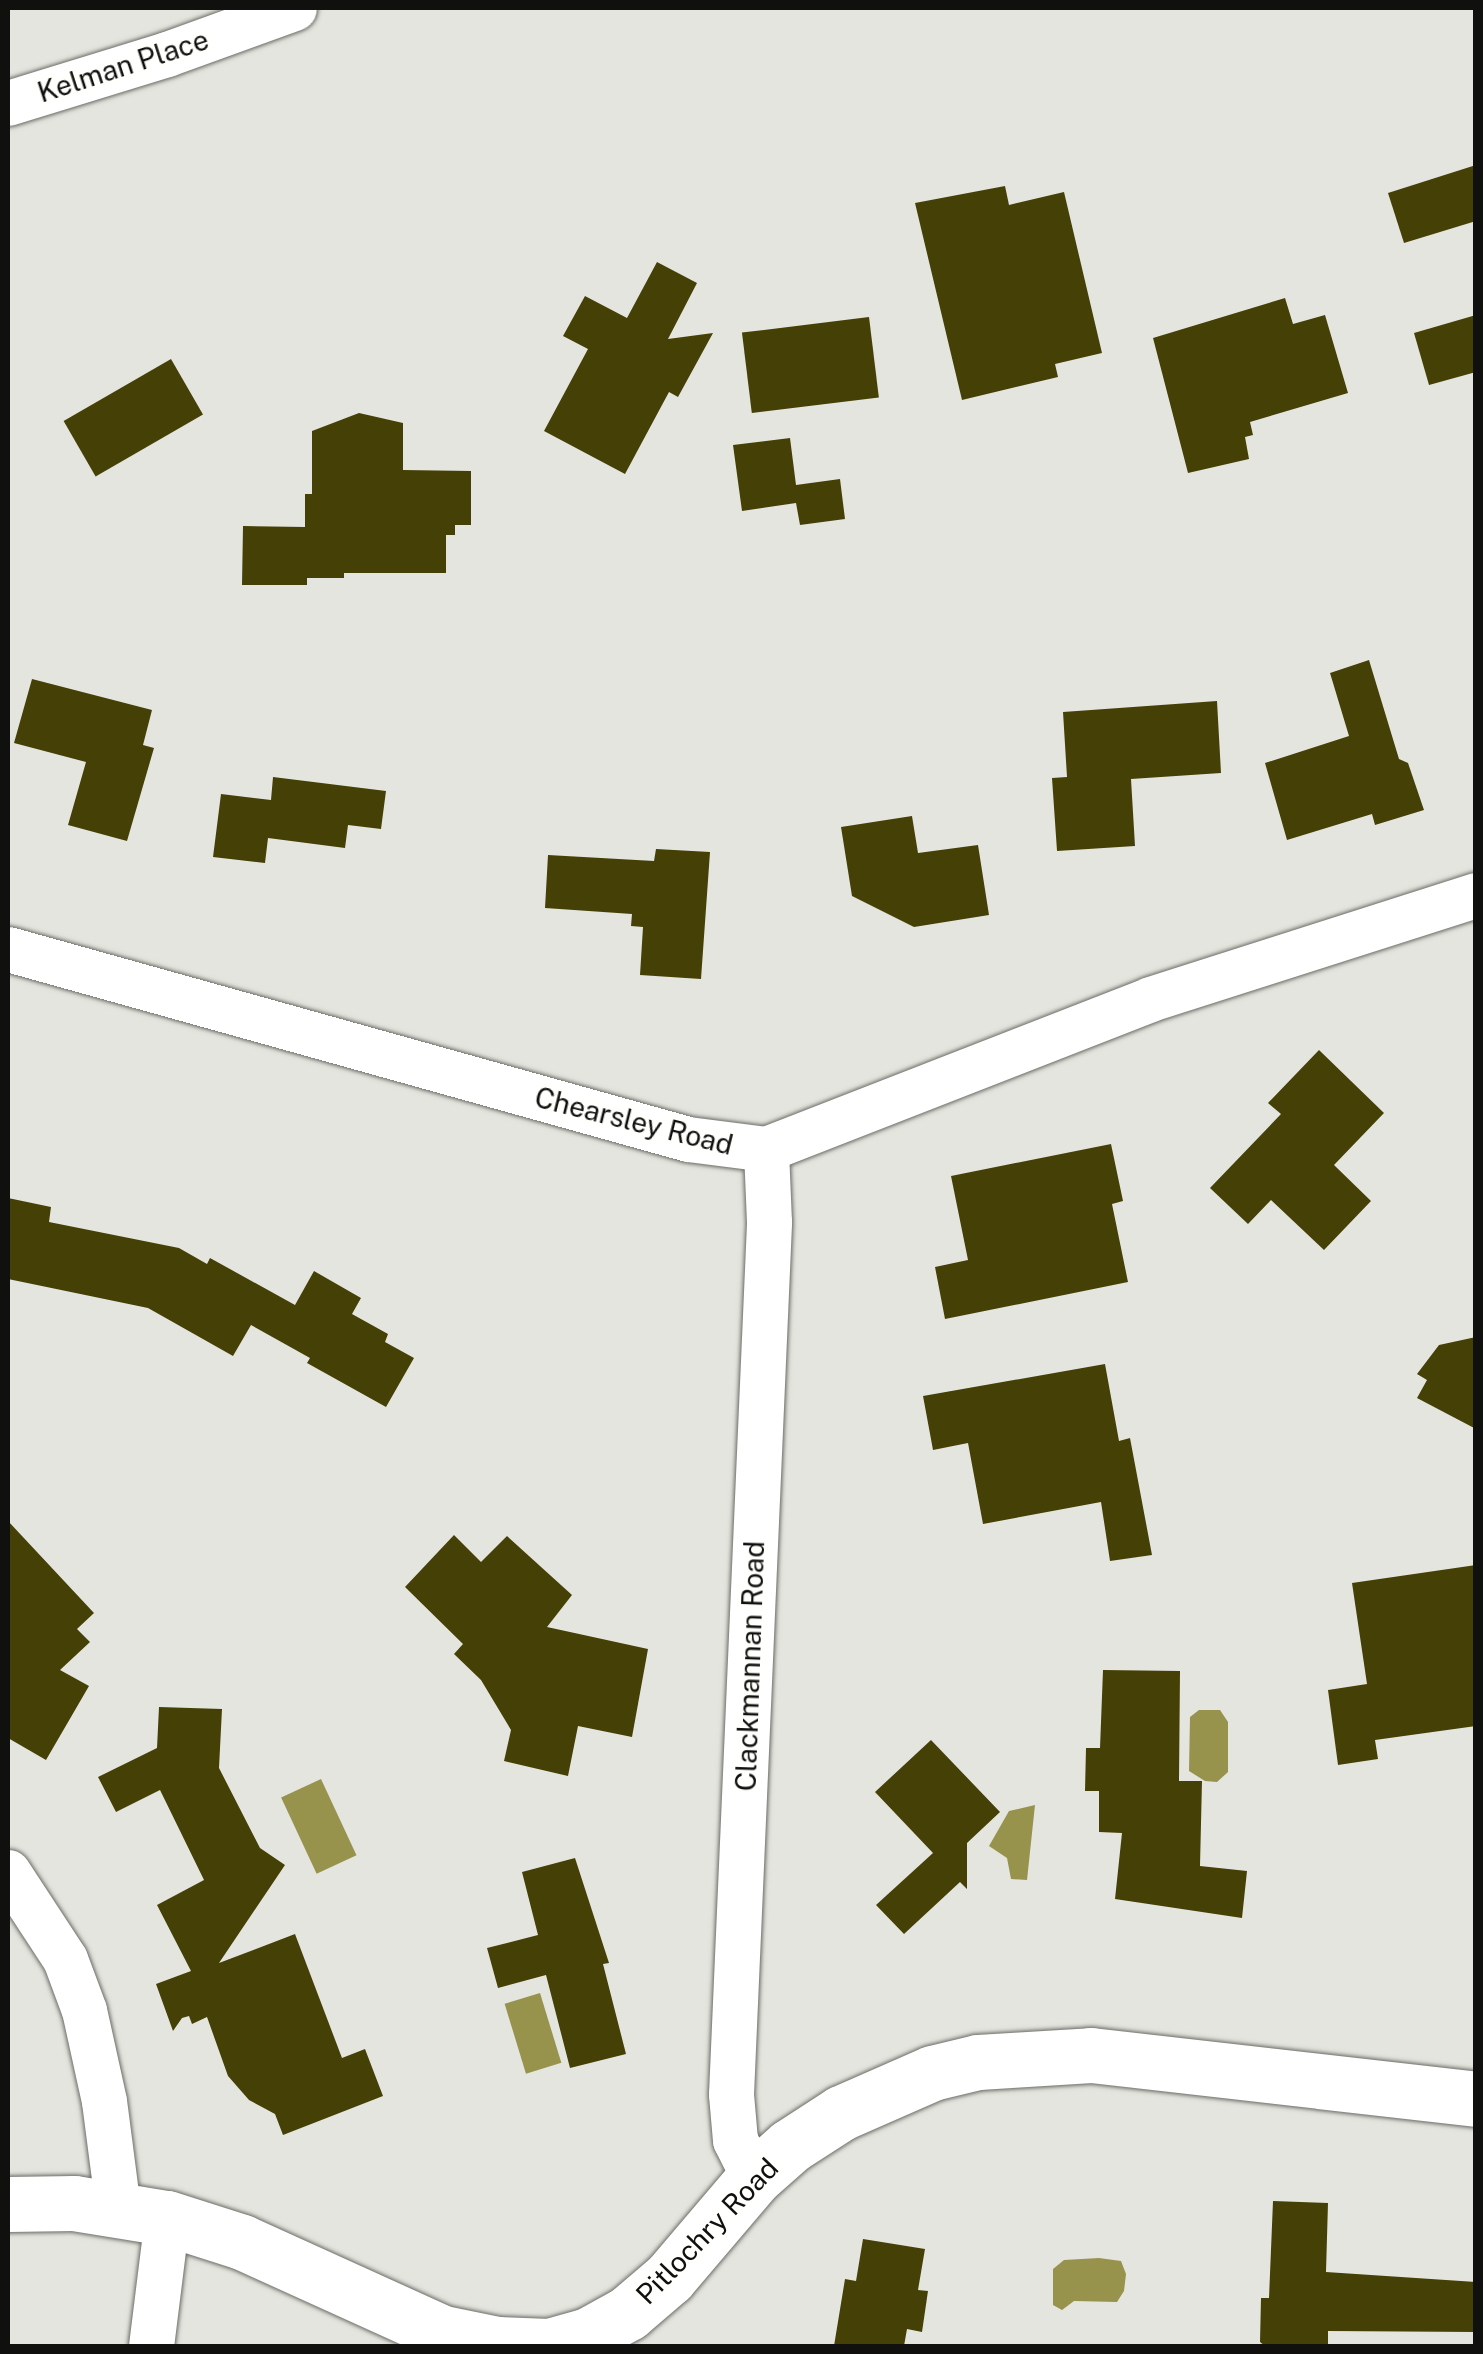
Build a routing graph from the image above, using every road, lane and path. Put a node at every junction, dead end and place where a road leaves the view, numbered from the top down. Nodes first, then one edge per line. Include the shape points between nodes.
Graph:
1 (294, 8) edge
2 (8, 102) edge
3 (1476, 895) edge
4 (8, 949) edge
5 (766, 1149) junction
6 (8, 1872) edge
7 (1476, 2099) edge
8 (754, 2178) junction
9 (8, 2204) edge
10 (143, 2214) junction
11 (151, 2346) edge

1 - 2 street, Kelman Place
3 - 5 street, Chearsley Road via 1150,999
4 - 5 street, Chearsley Road via 688,1139
5 - 8 street, Clackmannan Road via 770,1222 730,2094 735,2140
6 - 10 street via 65,1959
7 - 8 street, Pitlochry Road via 1090,2055 978,2062 888,2089 841,2112
8 - 10 street, Pitlochry Road via 669,2278 628,2313 550,2346 443,2333 242,2242
9 - 10 street, Pitlochry Road
10 - 11 street

